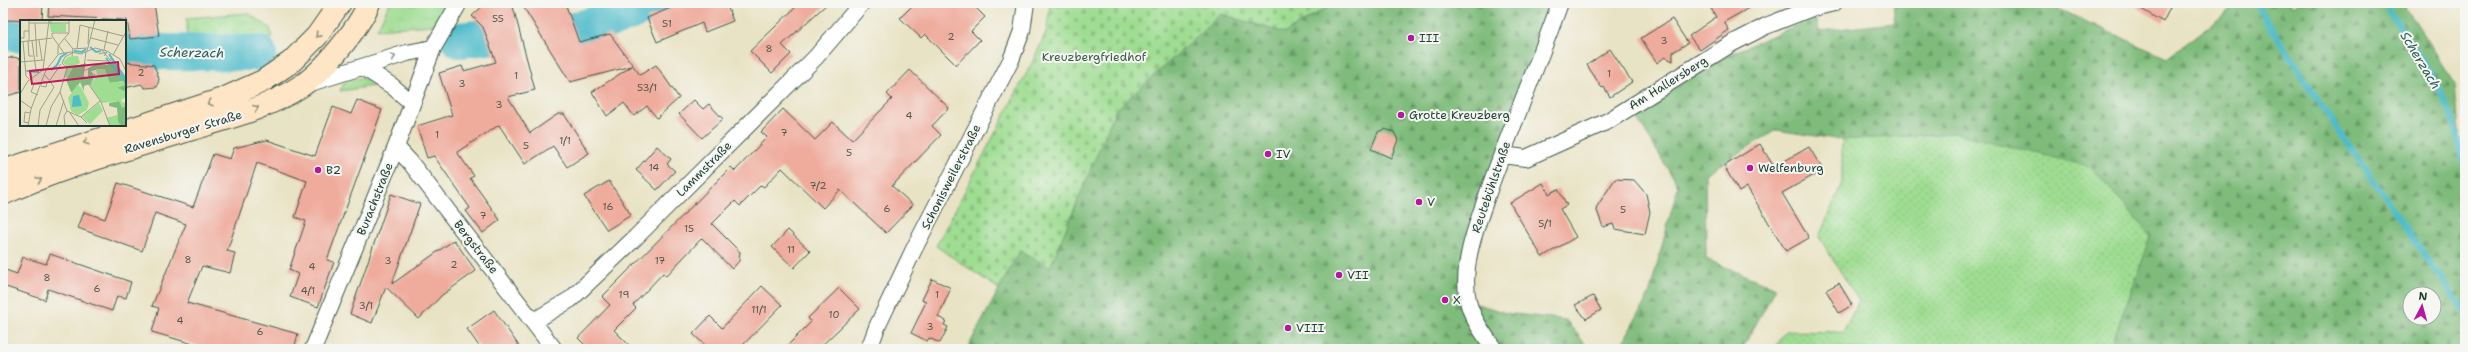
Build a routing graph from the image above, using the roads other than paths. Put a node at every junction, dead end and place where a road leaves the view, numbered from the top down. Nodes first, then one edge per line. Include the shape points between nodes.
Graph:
1 (340, 3) edge
2 (369, 3) edge
3 (459, 3) edge
4 (862, 3) edge
5 (1026, 3) edge
6 (1560, 3) edge
7 (1834, 3) edge
8 (433, 48) junction
9 (363, 67) junction
10 (302, 86) junction
11 (412, 103) junction
12 (396, 147) junction
13 (1502, 155) junction
14 (3, 171) edge
15 (3, 194) edge
16 (534, 321) junction
17 (313, 349) edge
18 (554, 349) edge
19 (869, 349) edge
20 (1494, 349) edge

1 -> 14 main road, Ravensburger Straße via 317,36 291,62 263,81 223,99
2 - 10 main road via 354,31
3 - 8 street, Burachstraße
4 - 16 street, Lammstraße via 816,57 636,237 571,299
5 - 19 street, Schonisweilerstraße via 1022,31 1011,60 914,249
6 - 13 street, Reutebühlstraße
7 - 13 street, Am Hallersberg via 1809,9 1730,44 1608,121 1526,158
9 -> 8 street, Ravensburger Straße
8 - 11 street, Burachstraße
9 - 10 street, Ravensburger Straße
9 - 11 street
15 -> 10 main road, Ravensburger Straße via 87,162 242,114
11 - 12 street, Burachstraße
12 - 16 street, Bergstraße
12 - 17 street, Burachstraße
13 - 20 street, Reutebühlstraße via 1476,228 1468,274 1468,301 1474,319
16 - 18 street, Bergstraße

